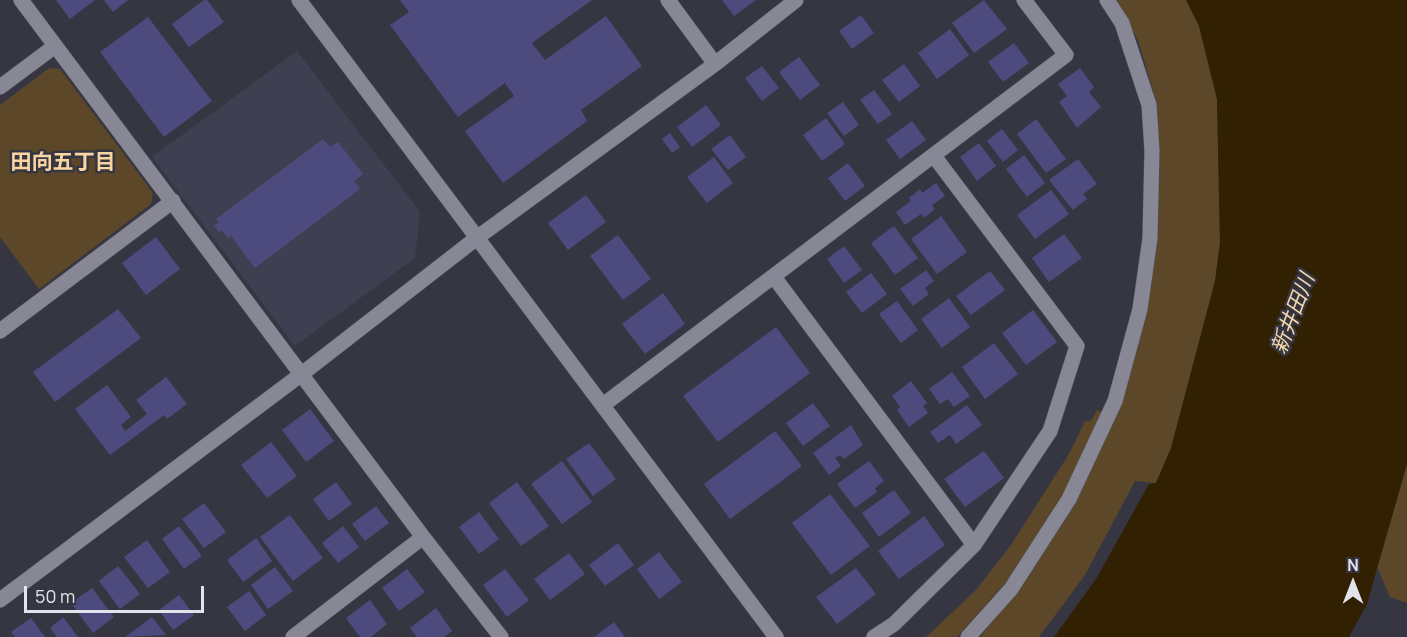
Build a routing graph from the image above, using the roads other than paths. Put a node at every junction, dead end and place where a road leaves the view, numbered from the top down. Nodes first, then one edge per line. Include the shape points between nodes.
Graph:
1 (21, 0) edge
2 (299, 0) edge
3 (668, 0) edge
4 (796, 0) edge
5 (1024, 0) edge
6 (1107, 0) edge
7 (55, 46) junction
8 (715, 64) junction
9 (0, 87) edge
10 (934, 156) junction
11 (173, 201) junction
12 (478, 237) junction
13 (774, 277) junction
14 (0, 332) edge
15 (303, 373) junction
16 (603, 405) junction
17 (423, 537) junction
18 (974, 545) junction
19 (0, 600) edge
20 (293, 637) edge
21 (501, 637) edge
22 (776, 637) edge
23 (874, 637) edge
24 (968, 637) edge

1 - 7 street
2 - 12 street
3 - 8 street
4 - 8 street
5 - 10 street via 1066,55
6 - 24 street via 1122,23 1149,105 1150,238 1140,309 1115,402 1069,499 1011,588
7 - 9 street
7 - 11 street
8 - 12 street
10 - 13 street
10 - 18 street via 1077,346 1050,431
11 - 14 street
11 - 15 street
12 - 15 street
12 - 16 street
13 - 16 street
13 - 18 street
15 - 17 street
15 - 19 street
16 - 22 street
17 - 20 street
17 - 21 street
18 - 23 street via 894,624

